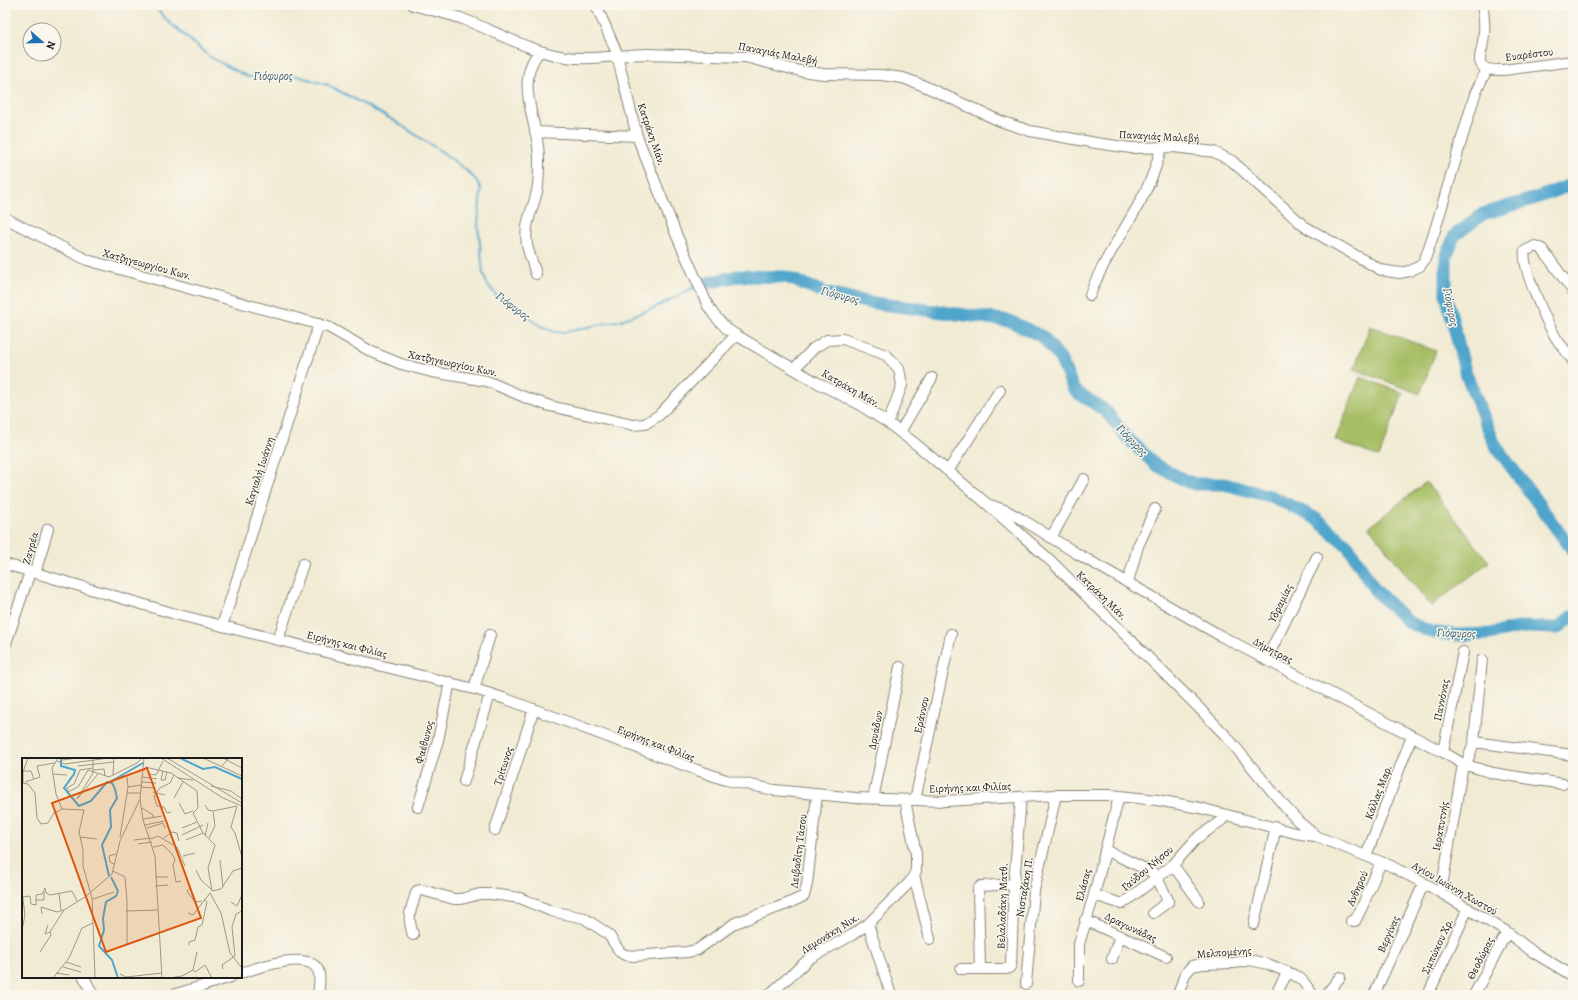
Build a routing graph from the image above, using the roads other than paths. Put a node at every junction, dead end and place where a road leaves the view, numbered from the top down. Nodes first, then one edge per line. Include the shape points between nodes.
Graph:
1 (413, 5) edge
2 (596, 5) edge
3 (1482, 5) edge
4 (540, 51) junction
5 (617, 57) junction
6 (1573, 61) edge
7 (1487, 69) junction
8 (535, 132) junction
9 (637, 136) junction
10 (1161, 147) junction
11 (5, 218) edge
12 (536, 274) dead end
13 (1573, 291) edge
14 (1090, 295) dead end
15 (319, 324) junction
16 (736, 335) junction
17 (1573, 361) edge
18 (794, 369) junction
19 (932, 378) dead end
20 (1000, 390) dead end
21 (888, 423) junction
22 (900, 432) junction
23 (948, 471) junction
24 (1084, 479) dead end
25 (986, 504) junction
26 (1155, 509) dead end
27 (48, 529) dead end
28 (1052, 536) junction
29 (1317, 557) dead end
30 (5, 564) edge
31 (302, 564) dead end
32 (33, 572) junction
33 (1128, 582) junction
34 (222, 626) junction
35 (951, 634) dead end
36 (490, 636) dead end
37 (278, 640) junction
38 (5, 646) edge
39 (1462, 652) dead end
40 (1266, 660) junction
41 (1482, 660) dead end
42 (900, 667) dead end
43 (450, 682) junction
44 (474, 689) junction
45 (490, 694) junction
46 (534, 709) junction
47 (1412, 736) junction
48 (1474, 742) junction
49 (1443, 752) junction
50 (1573, 755) edge
51 (1464, 765) junction
52 (464, 781) dead end
53 (1563, 784) dead end
54 (817, 795) junction
55 (1056, 795) junction
56 (1118, 796) junction
57 (1022, 797) junction
58 (873, 799) junction
59 (905, 800) junction
60 (915, 800) junction
61 (418, 807) dead end
62 (1226, 815) junction
63 (1276, 827) junction
64 (495, 830) dead end
65 (1316, 836) junction
66 (1105, 850) junction
67 (1366, 856) junction
68 (1381, 862) junction
69 (1173, 865) junction
70 (914, 874) junction
71 (1157, 878) junction
72 (1424, 883) junction
73 (1014, 884) junction
74 (1440, 892) junction
75 (1094, 895) junction
76 (1199, 901) dead end
77 (1468, 908) junction
78 (1153, 913) dead end
79 (1085, 920) junction
80 (1351, 921) dead end
81 (868, 924) junction
82 (1254, 924) dead end
83 (1507, 932) junction
84 (413, 936) dead end
85 (1120, 936) junction
86 (930, 939) dead end
87 (1166, 957) dead end
88 (1112, 958) dead end
89 (961, 969) dead end
90 (980, 969) junction
91 (1288, 972) junction
92 (242, 973) edge
93 (1571, 973) edge
94 (1340, 977) dead end
95 (85, 978) edge
96 (228, 978) edge
97 (1078, 981) dead end
98 (1026, 984) dead end
99 (94, 995) edge
100 (173, 995) edge
101 (318, 995) edge
102 (769, 995) edge
103 (891, 995) edge
104 (1178, 995) edge
105 (1275, 995) edge
106 (1313, 995) edge
107 (1326, 995) edge
108 (1374, 995) edge
109 (1428, 995) edge
110 (1474, 995) edge

1 - 4 street via 463,19
2 - 5 street, Κατράκη Μάν.
3 - 7 street via 1484,32 1480,62
4 - 5 street via 566,57
4 - 8 street via 529,71 527,89
5 - 9 street, Κατράκη Μάν.
5 - 10 street, Παναγιάς Μαλεβή via 629,54 745,57 800,71 903,78 922,84 1000,121 1030,131 1131,148
6 - 7 street, Ευαρέστου via 1503,70
7 - 10 street, Παναγιάς Μαλεβή via 1475,94 1436,230 1425,259 1420,266 1410,271 1398,273 1381,270 1304,226 1232,161 1214,152
8 - 9 street
8 - 12 street via 539,158 538,186 528,218 527,244
9 - 16 street, Κατράκη Μάν. via 668,216 708,306 719,321
10 - 14 street via 1148,189 1096,278
11 - 15 street, Χατζηγεωργίου Κων. via 88,260
13 - 17 street via 1542,249 1535,246 1527,249 1524,253 1525,263 1537,297 1556,337
15 - 16 street, Χατζηγεωργίου Κων. via 401,364 487,381 550,406 636,426 648,423 659,415
15 - 34 street, Καγιαλή Ιωάννη
16 - 18 street, Κατράκη Μάν.
18 - 21 street, Κατράκη Μάν.
18 - 21 street via 814,348 827,340 843,340 886,355 899,369 902,384
19 - 22 street
20 - 23 street
21 - 22 street, Κατράκη Μάν.
22 - 23 street, Κατράκη Μάν.
23 - 25 street, Κατράκη Μάν.
24 - 28 street
25 - 28 street, Δήμητρας via 1007,511
25 - 65 street, Κατράκη Μάν. via 1052,562 1227,736 1286,808
26 - 33 street via 1138,546
27 - 32 street, Ζαγρέα
28 - 33 street, Δήμητρας via 1076,553
29 - 40 street, Υδραμίας
30 - 32 street, Ειρήνης και Φιλίας
31 - 37 street
32 - 34 street, Ειρήνης και Φιλίας
32 - 38 street, Ζαγρέα
33 - 40 street, Δήμητρας
34 - 37 street, Ειρήνης και Φιλίας
35 - 60 street, Εράννου
36 - 44 street
37 - 43 street, Ειρήνης και Φιλίας
39 - 49 street, Παννόνας
40 - 47 street, Δήμητρας
41 - 48 street, Ιεραπυτνής
42 - 58 street, Δρυάδων
43 - 44 street, Ειρήνης και Φιλίας
43 - 61 street, Φαέθωνος via 438,740
44 - 45 street, Ειρήνης και Φιλίας
45 - 46 street, Ειρήνης και Φιλίας
45 - 52 street
46 - 54 street, Ειρήνης και Φιλίας via 714,776 767,788
46 - 64 street, Τρίτωνος
47 - 49 street, Δήμητρας
47 - 67 street, Κάλλας Μαρ.
48 - 50 street
48 - 51 street, Ιεραπυτνής
49 - 51 street, Δήμητρας
51 - 53 street, Δήμητρας via 1493,773
51 - 74 street, Ιεραπυτνής
54 - 58 street, Ειρήνης και Φιλίας
54 - 84 street, Λειβαδίτη Τάσου via 804,896 735,923 697,950 625,955 608,934 584,918 551,911 520,898 504,895 480,894 454,899 422,890 416,893 408,920
55 - 56 street, Ειρήνης και Φιλίας
55 - 57 street, Ειρήνης και Φιλίας
55 - 98 street, Νισταζάκη Π. via 1034,891
56 - 62 street, Ειρήνης και Φιλίας via 1174,803
56 - 66 street, Ελάσας
57 - 60 street, Ειρήνης και Φιλίας via 965,801
57 - 73 street, Βελαλαδάκη Ματθ.
58 - 59 street, Ειρήνης και Φιλίας
59 - 60 street, Ειρήνης και Φιλίας
59 - 70 street, Λεμονάκη Νικ. via 916,848
62 - 63 street, Ειρήνης και Φιλίας
62 - 69 street, Γαύδου Νήσου via 1196,840
63 - 65 street, Ειρήνης και Φιλίας
63 - 82 street
65 - 67 street, Αγίου Ιωάννη Χωστού
66 - 71 street via 1150,871
66 - 75 street, Ελάσας
67 - 68 street, Αγίου Ιωάννη Χωστού
68 - 72 street, Αγίου Ιωάννη Χωστού
68 - 80 street, Ανθηρού via 1355,921
69 - 71 street, Γαύδου Νήσου
69 - 76 street
70 - 81 street, Λεμονάκη Νικ. via 907,886
70 - 86 street
71 - 75 street, Γαύδου Νήσου via 1122,904
71 - 78 street via 1168,902
72 - 74 street, Αγίου Ιωάννη Χωστού
72 - 108 street, Βεργίνας
73 - 90 street, Βελαλαδάκη Ματθ. via 1011,964 1007,968
73 - 90 street via 981,886 978,889
74 - 77 street, Αγίου Ιωάννη Χωστού
75 - 79 street, Ελάσας
77 - 83 street, Αγίου Ιωάννη Χωστού
77 - 109 street, Σμπώκου Χρ.
79 - 85 street, Δραγωνάδας
79 - 97 street, Ελάσας via 1078,944
81 - 102 street, Λεμονάκη Νικ. via 810,958
81 - 103 street
83 - 93 street, Αγίου Ιωάννη Χωστού via 1533,952
83 - 110 street, Θεοδώρας
85 - 87 street, Δραγωνάδας
85 - 88 street
89 - 90 street, Βελαλαδάκη Ματθ.
91 - 104 street, Μελπομένης via 1250,960 1196,964 1187,971
91 - 105 street
91 - 106 street, Μελπομένης via 1302,980
92 - 101 street via 289,961 312,964 319,975
94 - 107 street
95 - 99 street
96 - 100 street

